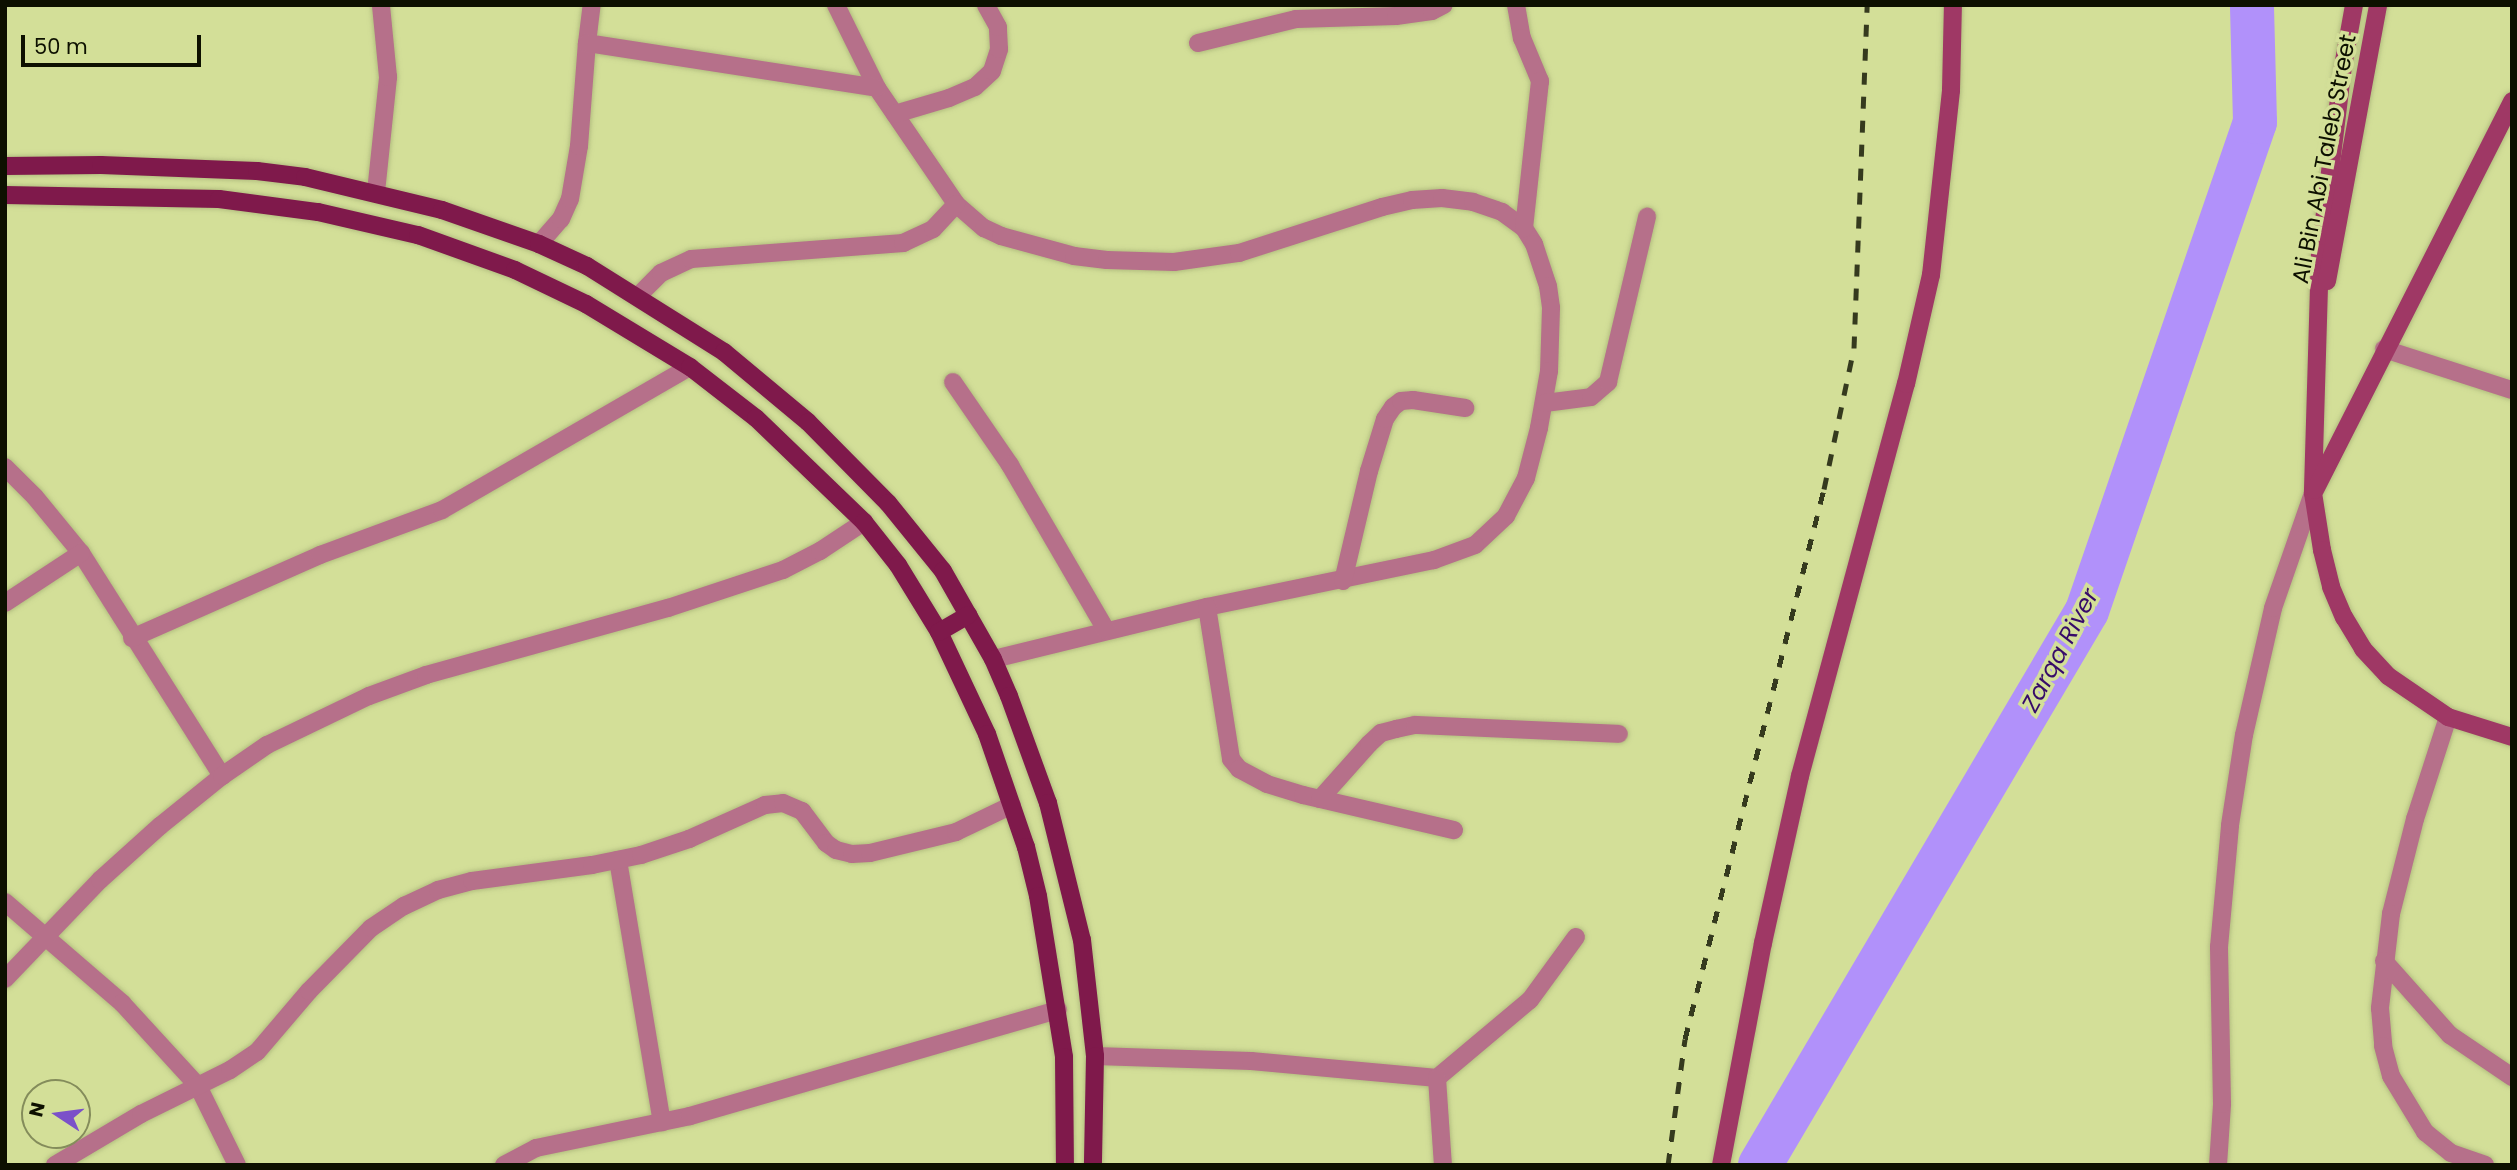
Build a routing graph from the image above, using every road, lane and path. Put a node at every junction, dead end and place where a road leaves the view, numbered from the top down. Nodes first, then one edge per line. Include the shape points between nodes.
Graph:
1 (381, 5) edge
2 (592, 5) edge
3 (836, 5) edge
4 (986, 5) edge
5 (1444, 5) edge
6 (1516, 5) edge
7 (1953, 5) edge
8 (2354, 5) edge
9 (2378, 5) edge
10 (587, 43) junction
11 (1198, 43) dead end
12 (877, 88) junction
13 (2510, 106) edge
14 (895, 114) junction
15 (5, 166) edge
16 (42, 166) junction
17 (376, 192) junction
18 (5, 195) edge
19 (43, 195) junction
20 (956, 204) junction
21 (1647, 217) dead end
22 (1524, 228) junction
23 (539, 244) junction
24 (638, 296) junction
25 (2317, 322) junction
26 (2384, 348) junction
27 (690, 367) junction
28 (953, 382) dead end
29 (2512, 390) edge
30 (1545, 403) junction
31 (1465, 408) dead end
32 (5, 467) edge
33 (2314, 493) junction
34 (864, 522) junction
35 (80, 553) junction
36 (1343, 581) junction
37 (5, 603) edge
38 (1207, 607) junction
39 (969, 615) junction
40 (1106, 630) junction
41 (939, 632) junction
42 (132, 638) junction
43 (993, 659) junction
44 (2448, 717) junction
45 (1619, 734) dead end
46 (2512, 737) edge
47 (222, 776) junction
48 (1320, 799) junction
49 (1012, 805) junction
50 (1454, 830) dead end
51 (618, 860) junction
52 (5, 902) edge
53 (45, 936) junction
54 (1576, 937) dead end
55 (2384, 961) junction
56 (5, 979) edge
57 (1058, 1010) junction
58 (1095, 1056) junction
59 (2512, 1077) edge
60 (1437, 1078) junction
61 (198, 1086) junction
62 (662, 1122) junction
63 (2448, 1159) edge
64 (55, 1165) edge
65 (237, 1165) edge
66 (504, 1165) edge
67 (1065, 1165) edge
68 (1093, 1165) edge
69 (1443, 1165) edge
70 (1721, 1165) edge
71 (2218, 1165) edge
72 (2485, 1165) edge

1 - 17 street via 388,77
2 - 10 street
3 - 12 street
4 - 14 street via 998,27 999,49 992,71 975,87
5 - 11 street via 1396,16 1296,19
6 - 22 street via 1522,38 1540,81
7 - 70 street via 1951,90 1931,275 1800,776
8 - 25 street, Ali Bin Abi Taleb Street via 2324,215
9 - 25 street, Ali Bin Abi Taleb Street
10 - 12 street
10 - 23 street via 570,199 561,219
12 - 14 street
13 - 26 street
14 - 20 street
15 - 16 main road
16 - 17 main road via 257,172
16 - 19 main road
17 - 23 main road
18 - 19 main road
19 - 27 main road via 219,199 318,212 418,235 546,284
20 - 22 street via 1001,236 1052,251 1140,262 1207,259 1272,244 1412,200 1473,202 1502,212
20 - 24 street via 933,229 903,243 691,259 661,273
21 - 30 street via 1608,382 1591,397
22 - 30 street via 1542,264 1551,308
23 - 24 main road
24 - 39 main road via 724,352 808,422 915,534
25 - 33 street, Ali Bin Abi Taleb Street
26 - 29 street
26 - 33 street
27 - 34 main road via 756,418
27 - 42 street via 442,510 320,555
28 - 40 street via 1010,465
30 - 36 street via 1518,498 1492,532 1455,555
31 - 36 street via 1413,400 1393,407 1369,471
32 - 35 street
33 - 44 street, Ali Bin Abi Taleb Street via 2331,587 2363,649 2388,676
33 - 71 street via 2273,608 2244,734 2230,825 2219,947 2222,1104
34 - 41 main road via 898,565
34 - 47 street via 820,551 748,582 426,675 369,696 267,745
35 - 37 street
35 - 42 street
36 - 38 street
38 - 40 street
38 - 48 street via 1231,759 1249,776
39 - 41 main road
39 - 43 main road
40 - 43 street
41 - 49 main road via 987,734
42 - 47 street
43 - 58 main road via 1044,791 1061,850 1082,940
44 - 46 street, Ali Bin Abi Taleb Street
44 - 55 street via 2390,914
45 - 48 street via 1415,725 1396,729 1381,733 1368,744
47 - 53 street via 140,844
48 - 50 street
49 - 51 street via 956,832 852,854 826,843 802,811 783,803 765,805 689,839
49 - 57 main road via 1038,896
51 - 61 street via 472,881 404,906 371,928 343,955 257,1052
51 - 62 street
52 - 53 street
53 - 56 street
53 - 61 street via 122,1003
54 - 60 street via 1530,1000
55 - 59 street via 2449,1035
55 - 63 street via 2380,1008 2391,1076 2425,1132
57 - 62 street
57 - 67 main road via 1067,1100
58 - 60 street via 1251,1061
58 - 68 main road
60 - 69 street
61 - 64 street
61 - 65 street
62 - 66 street via 536,1148
63 - 72 street

